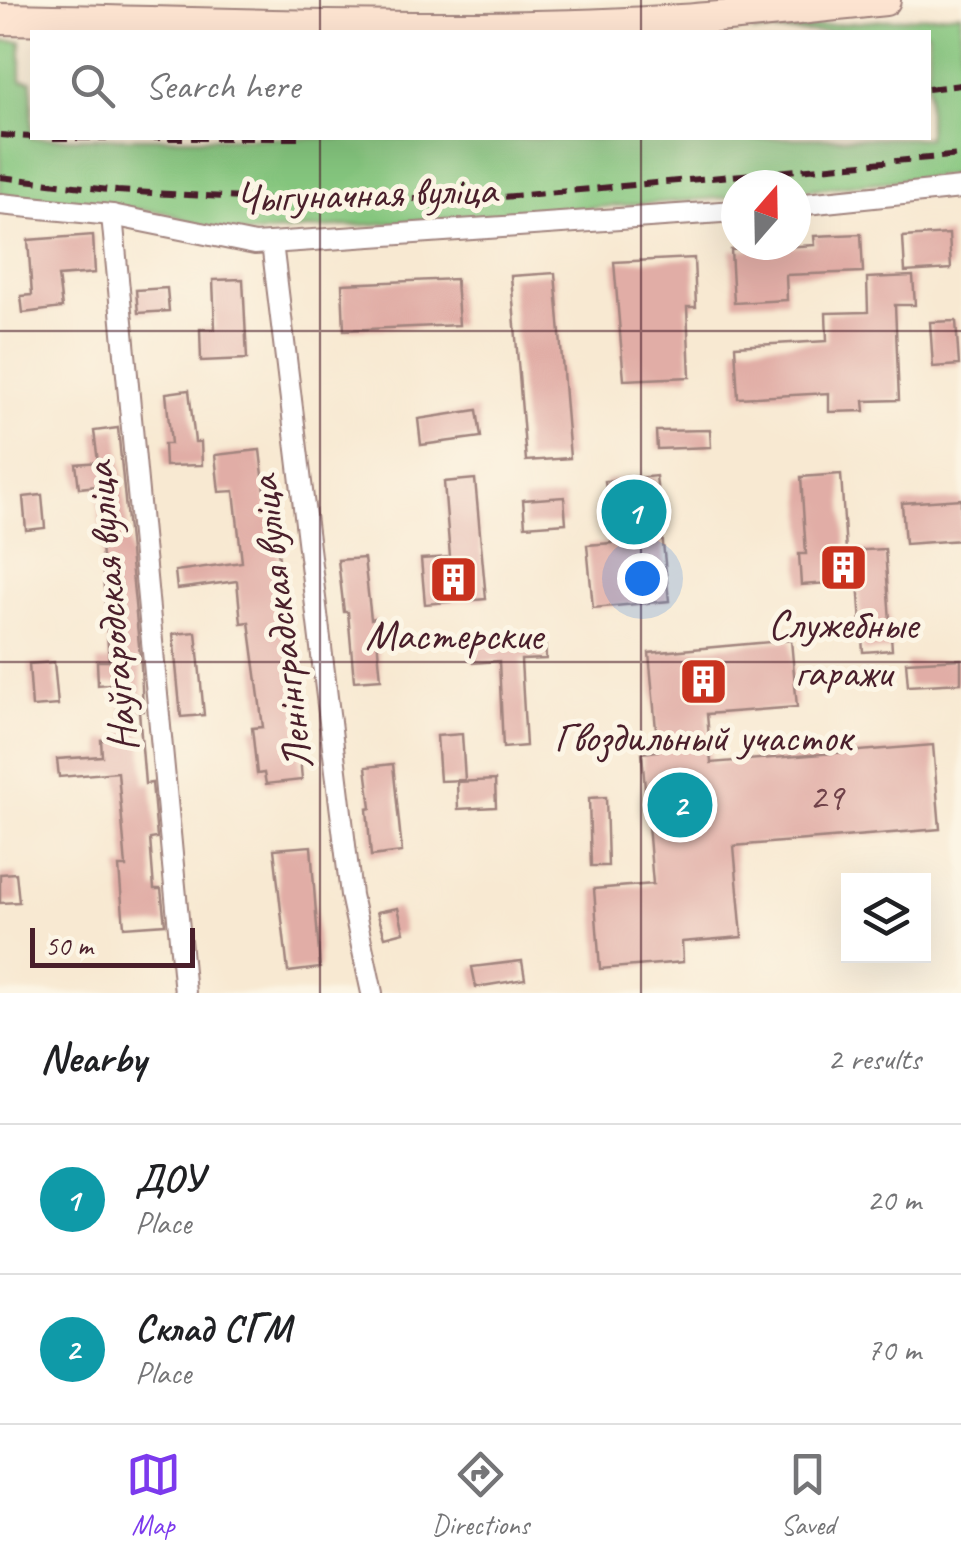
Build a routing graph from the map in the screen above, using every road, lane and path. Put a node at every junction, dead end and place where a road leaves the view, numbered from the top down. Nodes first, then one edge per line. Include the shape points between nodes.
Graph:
1 (885, 0) edge
2 (0, 19) edge
3 (961, 188) edge
4 (811, 203) edge
5 (0, 204) edge
6 (721, 212) edge
7 (112, 214) junction
8 (272, 243) junction
9 (185, 993) edge
10 (372, 993) edge

1 - 2 main road via 681,20 541,24
3 - 4 street
5 - 7 street, Чыгуначная вуліца
6 - 8 street, Чыгуначная вуліца
7 - 8 street, Чыгуначная вуліца
7 - 9 street, Наўгародская вуліца
8 - 10 street, Ленінградская вуліца via 351,895

